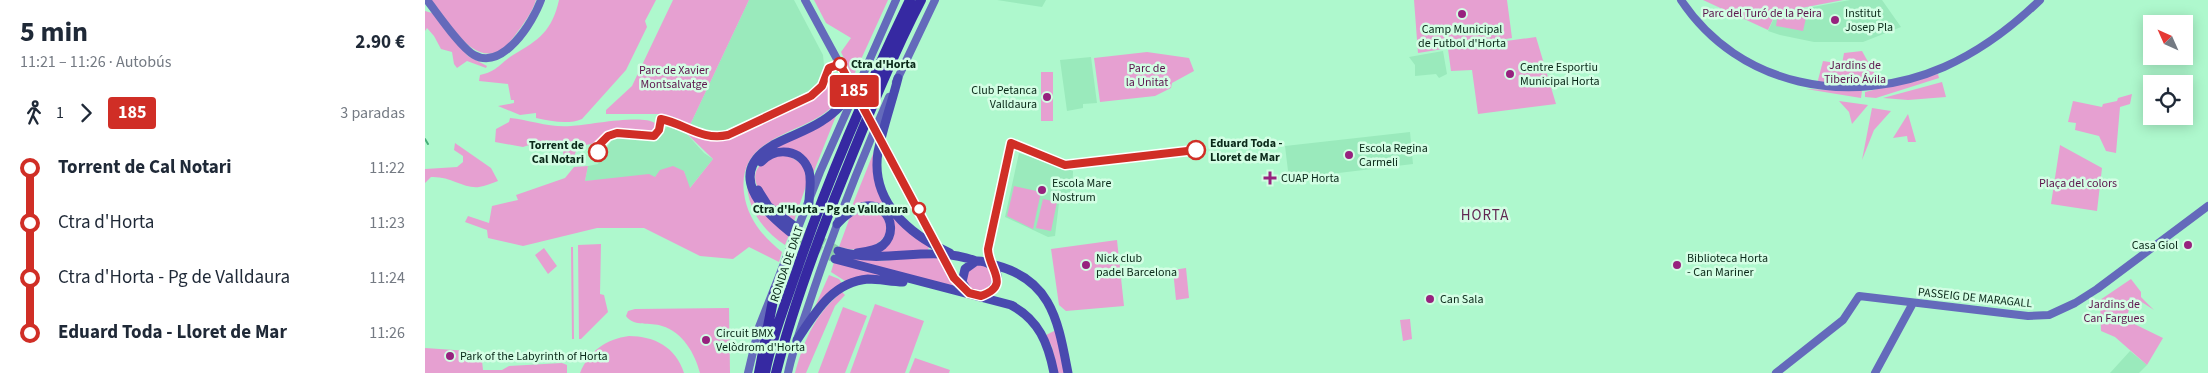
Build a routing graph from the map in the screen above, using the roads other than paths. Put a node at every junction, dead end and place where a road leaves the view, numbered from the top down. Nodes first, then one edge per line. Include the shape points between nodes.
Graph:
1 (427, 0) edge
2 (541, 0) edge
3 (805, 0) edge
4 (897, 0) edge
5 (910, 0) edge
6 (921, 0) edge
7 (935, 0) edge
8 (1681, 0) edge
9 (2040, 0) edge
10 (898, 78) junction
11 (857, 86) junction
12 (809, 203) junction
13 (2208, 206) edge
14 (837, 224) junction
15 (944, 251) junction
16 (851, 254) junction
17 (976, 261) junction
18 (990, 264) junction
19 (919, 282) junction
20 (775, 290) junction
21 (969, 293) junction
22 (981, 296) junction
23 (1913, 303) junction
24 (797, 340) junction
25 (748, 373) edge
26 (759, 373) edge
27 (765, 373) edge
28 (776, 373) edge
29 (788, 373) edge
30 (1054, 373) edge
31 (1068, 373) edge
32 (1776, 373) edge
33 (1875, 373) edge

1 - 2 street via 470,52 486,58 499,55 510,47
3 - 15 street, bridge
4 - 11 street
5 - 27 highway, RONDA DE DALT via 854,122 813,226
6 - 28 highway, RONDA DE DALT via 873,104 822,229
7 - 10 street
8 - 9 street via 1695,22 1710,36 1755,67 1819,86 1857,87 1881,85 1948,65 2007,30
10 - 14 street
10 - 15 main road via 878,152 878,175 889,204 902,223
11 - 12 street
11 - 12 main road via 832,115 772,146 753,166 750,181 757,202 792,228 759,193 755,176 762,161 771,154 781,151 802,159 810,177
12 - 20 street
13 - 23 street, PASSEIG DE MARAGALL via 2130,266 2059,312 2028,316
14 - 16 main road via 856,207 867,205 880,208 888,218 889,235 883,245 871,251
14 - 24 street
15 - 16 main road via 885,258
15 - 17 main road
15 - 21 street via 956,282
16 - 19 main road via 837,255
17 - 18 main road
17 - 21 main road via 966,267 962,276 963,285
18 - 22 main road via 997,282 992,290
18 - 31 main road via 1025,279 1047,300 1059,327
19 - 21 main road
19 - 24 main road via 870,279 844,286 822,303
20 - 25 street via 759,327
20 - 26 highway
21 - 22 main road
22 - 30 main road via 1011,305 1032,320 1045,340
23 - 32 street, PASSEIG DE MARAGALL via 1859,296 1843,320
23 - 33 street
24 - 29 street

